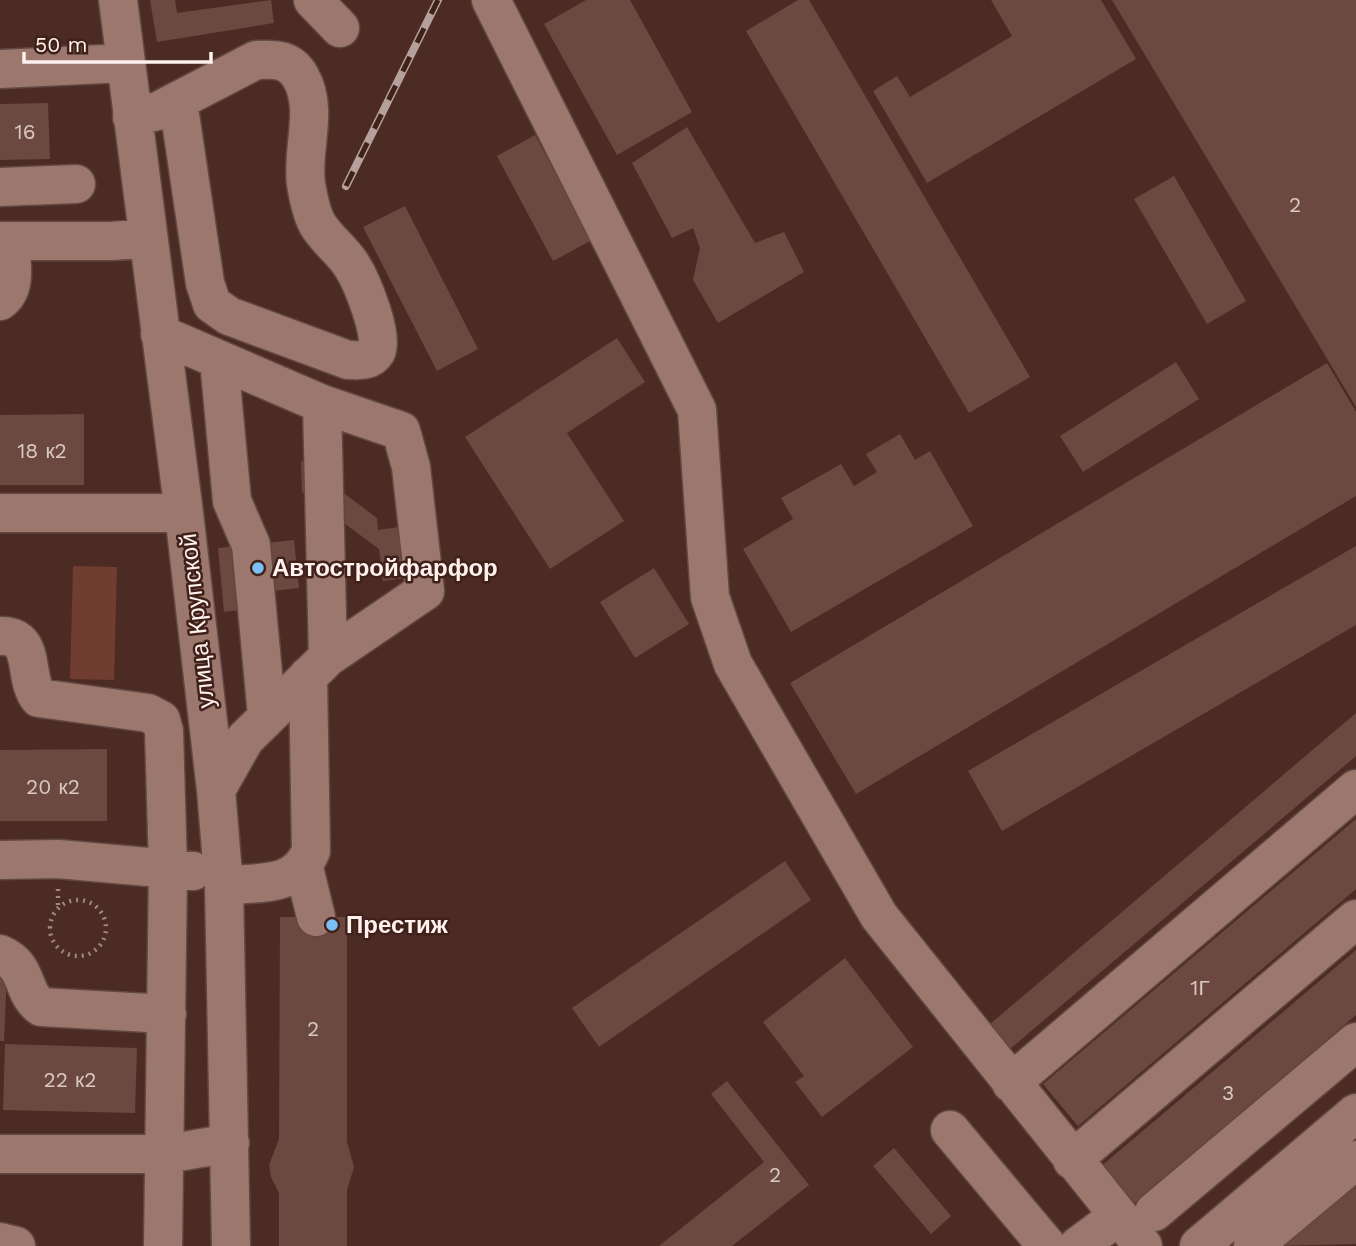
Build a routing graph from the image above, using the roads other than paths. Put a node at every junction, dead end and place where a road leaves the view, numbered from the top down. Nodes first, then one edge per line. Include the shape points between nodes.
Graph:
1 (118, 0) edge
2 (313, 0) edge
3 (491, 0) edge
4 (340, 28) dead end
5 (125, 62) junction
6 (0, 69) edge
7 (178, 101) junction
8 (132, 117) junction
9 (76, 184) dead end
10 (0, 187) edge
11 (148, 238) junction
12 (5, 241) edge
13 (0, 301) edge
14 (160, 334) junction
15 (219, 360) junction
16 (322, 404) junction
17 (232, 501) junction
18 (0, 513) edge
19 (184, 513) junction
20 (0, 636) edge
21 (296, 688) junction
22 (1356, 789) edge
23 (216, 790) junction
24 (0, 860) edge
25 (168, 868) junction
26 (304, 868) junction
27 (223, 878) junction
28 (316, 917) dead end
29 (1356, 919) edge
30 (0, 954) edge
31 (167, 1014) junction
32 (1356, 1042) edge
33 (1011, 1083) junction
34 (1356, 1113) edge
35 (950, 1130) dead end
36 (230, 1143) junction
37 (0, 1154) edge
38 (167, 1154) junction
39 (1072, 1160) junction
40 (1356, 1160) edge
41 (1117, 1217) junction
42 (1148, 1229) edge
43 (0, 1242) edge
44 (16, 1246) edge
45 (163, 1246) edge
46 (231, 1246) edge
47 (1047, 1246) edge
48 (1078, 1246) edge
49 (1199, 1246) edge
50 (1253, 1246) edge

1 - 5 street, улица Крупской
2 - 4 street
3 - 33 street via 697,411 710,597 733,664 879,916
5 - 6 street
5 - 8 street, улица Крупской
7 - 7 street via 256,60 291,64 302,80 309,109 306,183 317,224 352,267 374,319 379,340 376,353 365,361 348,360 229,316 212,304
7 - 8 street
8 - 11 street, улица Крупской
9 - 10 street
11 - 12 street
11 - 14 street, улица Крупской
12 - 13 street via 12,284
14 - 15 street
14 - 19 street, улица Крупской
15 - 16 street
15 - 17 street
16 - 21 street
16 - 21 street via 401,431 411,467 425,591
17 - 21 street via 251,545
17 - 21 street via 270,542
18 - 19 street
19 - 23 street, улица Крупской
20 - 25 street via 18,638 26,647 32,689 39,698 148,713 161,720
21 - 23 street via 245,739
21 - 26 street via 311,851
22 - 33 street
23 - 27 street, улица Крупской
24 - 25 street via 58,859
25 - 27 street
25 - 31 street
26 - 27 street via 291,878
26 - 28 street
27 - 36 street, улица Крупской
29 - 39 street
30 - 31 street via 15,961 25,975 31,999 41,1007
31 - 38 street
32 - 42 street
33 - 39 street
34 - 49 street
35 - 47 street
36 - 38 street
36 - 46 street, улица Крупской
37 - 38 street
38 - 45 street
39 - 41 street
40 - 50 street
41 - 42 street
41 - 48 street
43 - 44 street

